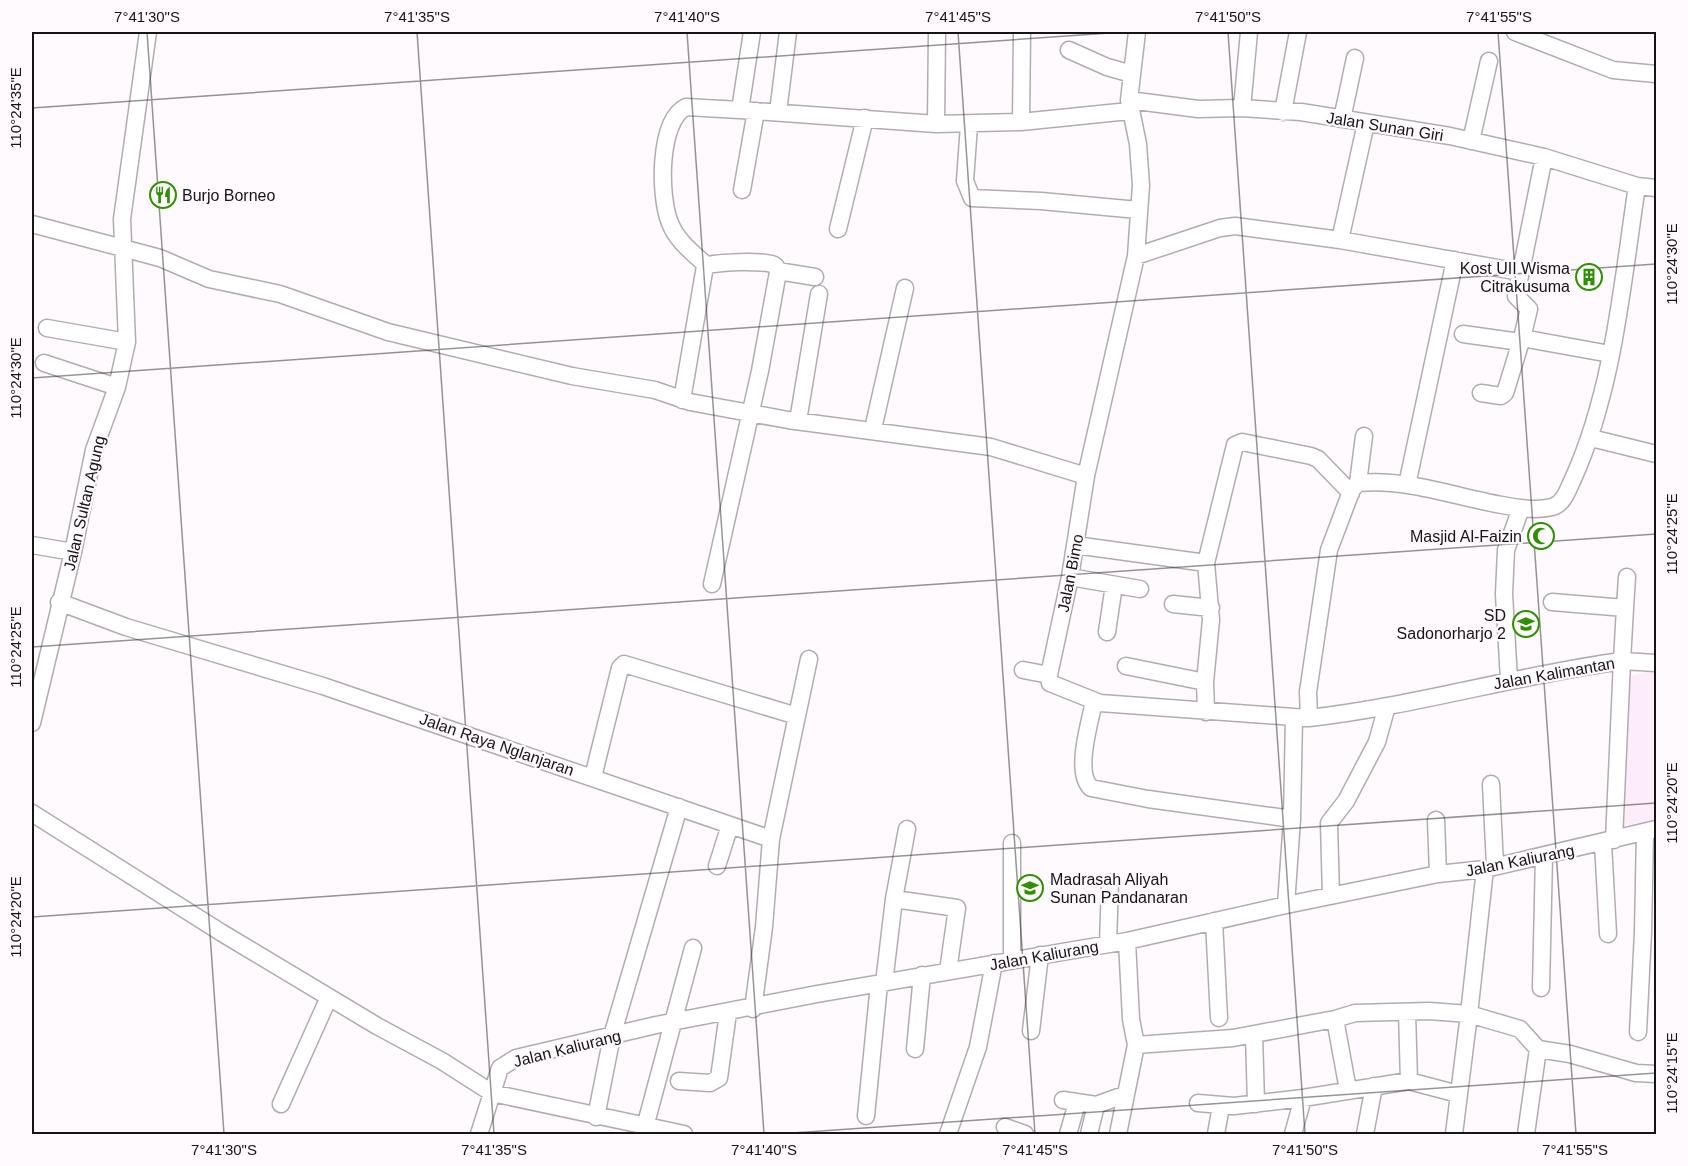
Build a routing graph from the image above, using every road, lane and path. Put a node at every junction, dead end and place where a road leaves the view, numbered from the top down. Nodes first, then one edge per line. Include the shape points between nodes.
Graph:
1 (148, 32) edge
2 (752, 32) edge
3 (788, 32) edge
4 (937, 32) edge
5 (1022, 32) edge
6 (1137, 32) edge
7 (1249, 32) edge
8 (1298, 32) edge
9 (1515, 32) edge
10 (1069, 50) dead end
11 (1355, 58) dead end
12 (1490, 61) dead end
13 (1132, 74) junction
14 (1656, 74) edge
15 (1129, 106) junction
16 (1242, 108) junction
17 (748, 111) junction
18 (778, 112) junction
19 (1282, 112) junction
20 (865, 118) junction
21 (1342, 119) junction
22 (1021, 122) junction
23 (1366, 123) junction
24 (936, 124) junction
25 (969, 124) junction
26 (1471, 141) junction
27 (1544, 157) junction
28 (1636, 186) junction
29 (1656, 188) edge
30 (742, 190) dead end
31 (1138, 210) junction
32 (32, 224) edge
33 (838, 229) dead end
34 (1340, 240) junction
35 (122, 248) junction
36 (1136, 256) junction
37 (1455, 260) junction
38 (706, 265) junction
39 (778, 271) junction
40 (1520, 272) junction
41 (815, 277) dead end
42 (905, 288) dead end
43 (819, 294) dead end
44 (47, 328) dead end
45 (1462, 334) dead end
46 (1521, 340) junction
47 (127, 342) junction
48 (1610, 354) junction
49 (44, 363) dead end
50 (117, 387) junction
51 (1481, 393) dead end
52 (682, 400) junction
53 (750, 413) junction
54 (798, 421) junction
55 (873, 429) junction
56 (1364, 436) dead end
57 (1591, 438) junction
58 (1656, 454) edge
59 (1086, 476) junction
60 (1407, 485) junction
61 (1355, 488) junction
62 (1521, 508) junction
63 (32, 545) edge
64 (1075, 545) junction
65 (73, 552) junction
66 (1206, 563) junction
67 (1070, 577) junction
68 (1627, 577) dead end
69 (712, 584) dead end
70 (1114, 585) junction
71 (1140, 589) dead end
72 (59, 602) junction
73 (1552, 602) dead end
74 (1173, 604) dead end
75 (1210, 608) junction
76 (1625, 608) junction
77 (1107, 632) dead end
78 (809, 659) dead end
79 (1623, 661) junction
80 (1656, 663) edge
81 (1126, 666) dead end
82 (1023, 670) dead end
83 (37, 671) edge
84 (1049, 675) junction
85 (1509, 680) junction
86 (1205, 682) junction
87 (1094, 701) junction
88 (1387, 706) junction
89 (1206, 711) junction
90 (797, 716) junction
91 (1302, 717) junction
92 (32, 723) edge
93 (593, 777) junction
94 (1491, 784) dead end
95 (679, 807) junction
96 (32, 813) edge
97 (1292, 819) junction
98 (1436, 820) dead end
99 (729, 825) junction
100 (907, 829) dead end
101 (1651, 830) edge
102 (771, 839) junction
103 (1609, 842) junction
104 (1012, 843) dead end
105 (1544, 856) junction
106 (717, 866) dead end
107 (1490, 867) junction
108 (1438, 874) junction
109 (1110, 883) dead end
110 (1331, 896) junction
111 (894, 899) junction
112 (1286, 905) junction
113 (1214, 921) junction
114 (1650, 932) edge
115 (1608, 934) dead end
116 (1127, 941) junction
117 (1108, 944) junction
118 (693, 948) dead end
119 (1040, 955) junction
120 (1012, 960) junction
121 (994, 963) junction
122 (948, 971) junction
123 (922, 975) junction
124 (881, 984) junction
125 (1541, 987) dead end
126 (329, 997) junction
127 (753, 1009) junction
128 (1407, 1012) junction
129 (728, 1013) junction
130 (1469, 1014) junction
131 (1219, 1018) dead end
132 (1335, 1019) junction
133 (671, 1023) junction
134 (1030, 1031) dead end
135 (1638, 1032) dead end
136 (1254, 1034) junction
137 (612, 1036) junction
138 (1136, 1045) junction
139 (915, 1049) dead end
140 (1538, 1049) junction
141 (1656, 1074) edge
142 (679, 1081) dead end
143 (1409, 1081) junction
144 (1374, 1086) junction
145 (1348, 1090) junction
146 (492, 1093) junction
147 (1458, 1094) junction
148 (1125, 1095) junction
149 (1303, 1098) junction
150 (1198, 1103) dead end
151 (281, 1104) dead end
152 (1256, 1104) junction
153 (1096, 1105) junction
154 (1221, 1106) junction
155 (866, 1116) dead end
156 (596, 1117) junction
157 (645, 1126) junction
158 (1005, 1127) dead end
159 (479, 1134) edge
160 (684, 1134) edge
161 (948, 1134) edge
162 (1025, 1134) edge
163 (1068, 1134) edge
164 (1089, 1134) edge
165 (1118, 1134) edge
166 (1216, 1134) edge
167 (1293, 1134) edge
168 (1365, 1134) edge
169 (1454, 1134) edge
170 (1526, 1134) edge

1 - 35 street, Jalan Sultan Agung via 122,219
2 - 17 street
3 - 18 street
4 - 24 street
5 - 22 street
6 - 13 street, Jalan Bimo
7 - 16 street
8 - 19 street
9 - 14 street via 1613,70
10 - 13 street
11 - 21 street
12 - 26 street
13 - 15 street, Jalan Bimo
15 - 16 street, Jalan Sunan Giri
15 - 22 street, Jalan Sunan Giri
15 - 31 street, Jalan Bimo via 1138,144
16 - 19 street, Jalan Sunan Giri
17 - 18 street, Jalan Sunan Giri
17 - 30 street
17 - 38 street, Jalan Sunan Giri via 686,107 674,117 667,142 663,173 665,209 679,240
18 - 20 street, Jalan Sunan Giri
19 - 21 street, Jalan Sunan Giri
20 - 24 street, Jalan Sunan Giri
20 - 33 street
21 - 23 street, Jalan Sunan Giri
22 - 25 street, Jalan Sunan Giri
23 - 26 street, Jalan Sunan Giri
23 - 34 street
24 - 25 street, Jalan Sunan Giri
25 - 31 street via 965,181 972,198
26 - 27 street, Jalan Sunan Giri
27 - 28 street, Jalan Sunan Giri
27 - 40 street
28 - 29 street, Jalan Sunan Giri
28 - 48 street
31 - 36 street, Jalan Bimo
32 - 35 street
34 - 36 street via 1228,226
34 - 37 street
35 - 47 street, Jalan Sultan Agung
35 - 52 street via 160,258 208,279 327,308 388,332 572,376 655,390
36 - 59 street, Jalan Bimo
37 - 40 street
37 - 60 street
38 - 39 street via 770,263
38 - 52 street
39 - 41 street
39 - 53 street
40 - 46 street via 1516,296 1529,309
42 - 55 street
43 - 54 street
44 - 47 street
45 - 46 street
46 - 48 street
46 - 51 street via 1505,393
47 - 50 street, Jalan Sultan Agung
48 - 57 street
49 - 50 street
50 - 65 street, Jalan Sultan Agung via 94,450
52 - 53 street
53 - 54 street
53 - 69 street
54 - 55 street
55 - 59 street via 991,447
56 - 61 street
57 - 58 street
57 - 62 street via 1558,504
59 - 64 street, Jalan Bimo
60 - 61 street
60 - 62 street
61 - 66 street via 1311,456 1237,443
61 - 91 street via 1329,550
62 - 85 street via 1506,549 1504,594
63 - 65 street
64 - 66 street
64 - 67 street, Jalan Bimo
65 - 72 street, Jalan Sultan Agung
66 - 75 street
67 - 70 street
67 - 84 street, Jalan Bimo
68 - 76 street
70 - 71 street
70 - 77 street
72 - 83 street, Jalan Sultan Agung
72 - 93 street, Jalan Raya Nglanjaran
73 - 76 street
74 - 75 street
75 - 86 street
76 - 79 street
78 - 90 street
79 - 80 street
79 - 85 street, Jalan Kalimantan
79 - 103 street, Jalan Kalimantan
81 - 86 street
82 - 84 street
83 - 92 street, Jalan Sultan Agung
84 - 87 street via 1051,686
85 - 88 street, Jalan Kalimantan
86 - 89 street
87 - 89 street
87 - 97 street via 1083,763 1083,776 1091,788
88 - 91 street, Jalan Kalimantan
88 - 110 street via 1377,742 1346,801 1329,823
89 - 91 street
90 - 93 street via 624,664
90 - 102 street
91 - 97 street
93 - 95 street, Jalan Raya Nglanjaran
94 - 107 street
95 - 99 street, Jalan Raya Nglanjaran
95 - 137 street
96 - 126 street
97 - 112 street
98 - 108 street
99 - 102 street, Jalan Raya Nglanjaran
99 - 106 street
100 - 111 street
101 - 103 street, Jalan Kaliurang
101 - 114 street
102 - 127 street via 765,927
103 - 105 street, Jalan Kaliurang
103 - 115 street, Jalan Kalimantan
104 - 120 street
105 - 107 street, Jalan Kaliurang
105 - 125 street
107 - 108 street, Jalan Kaliurang
107 - 130 street
108 - 110 street, Jalan Kaliurang
109 - 117 street
110 - 112 street, Jalan Kaliurang
111 - 122 street via 957,908
111 - 124 street
112 - 113 street, Jalan Kaliurang
113 - 116 street, Jalan Kaliurang
113 - 131 street
114 - 135 street
116 - 117 street, Jalan Kaliurang
116 - 138 street
117 - 119 street, Jalan Kaliurang
118 - 133 street
119 - 120 street, Jalan Kaliurang
119 - 134 street
120 - 121 street, Jalan Kaliurang
121 - 122 street, Jalan Kaliurang
121 - 161 street via 978,1047
122 - 123 street, Jalan Kaliurang
123 - 124 street, Jalan Kaliurang
123 - 139 street
124 - 127 street, Jalan Kaliurang
124 - 155 street
126 - 146 street
126 - 151 street
127 - 129 street, Jalan Kaliurang
128 - 130 street
128 - 132 street via 1355,1013
128 - 143 street
129 - 133 street, Jalan Kaliurang
129 - 142 street via 719,1078 710,1083
130 - 140 street via 1520,1029
130 - 147 street
132 - 136 street
132 - 145 street
133 - 137 street, Jalan Kaliurang
133 - 157 street
136 - 138 street
136 - 152 street
137 - 146 street, Jalan Kaliurang via 516,1058 500,1068
137 - 156 street
138 - 148 street
140 - 141 street via 1636,1073
140 - 170 street
143 - 144 street
143 - 147 street
144 - 145 street
144 - 168 street
145 - 149 street
146 - 156 street
146 - 159 street, Jalan Kaliurang
147 - 169 street
148 - 153 street
148 - 165 street
149 - 152 street
149 - 167 street
150 - 154 street
152 - 154 street
153 - 163 street via 1070,1101
153 - 164 street
154 - 166 street
156 - 157 street
157 - 160 street
158 - 162 street

